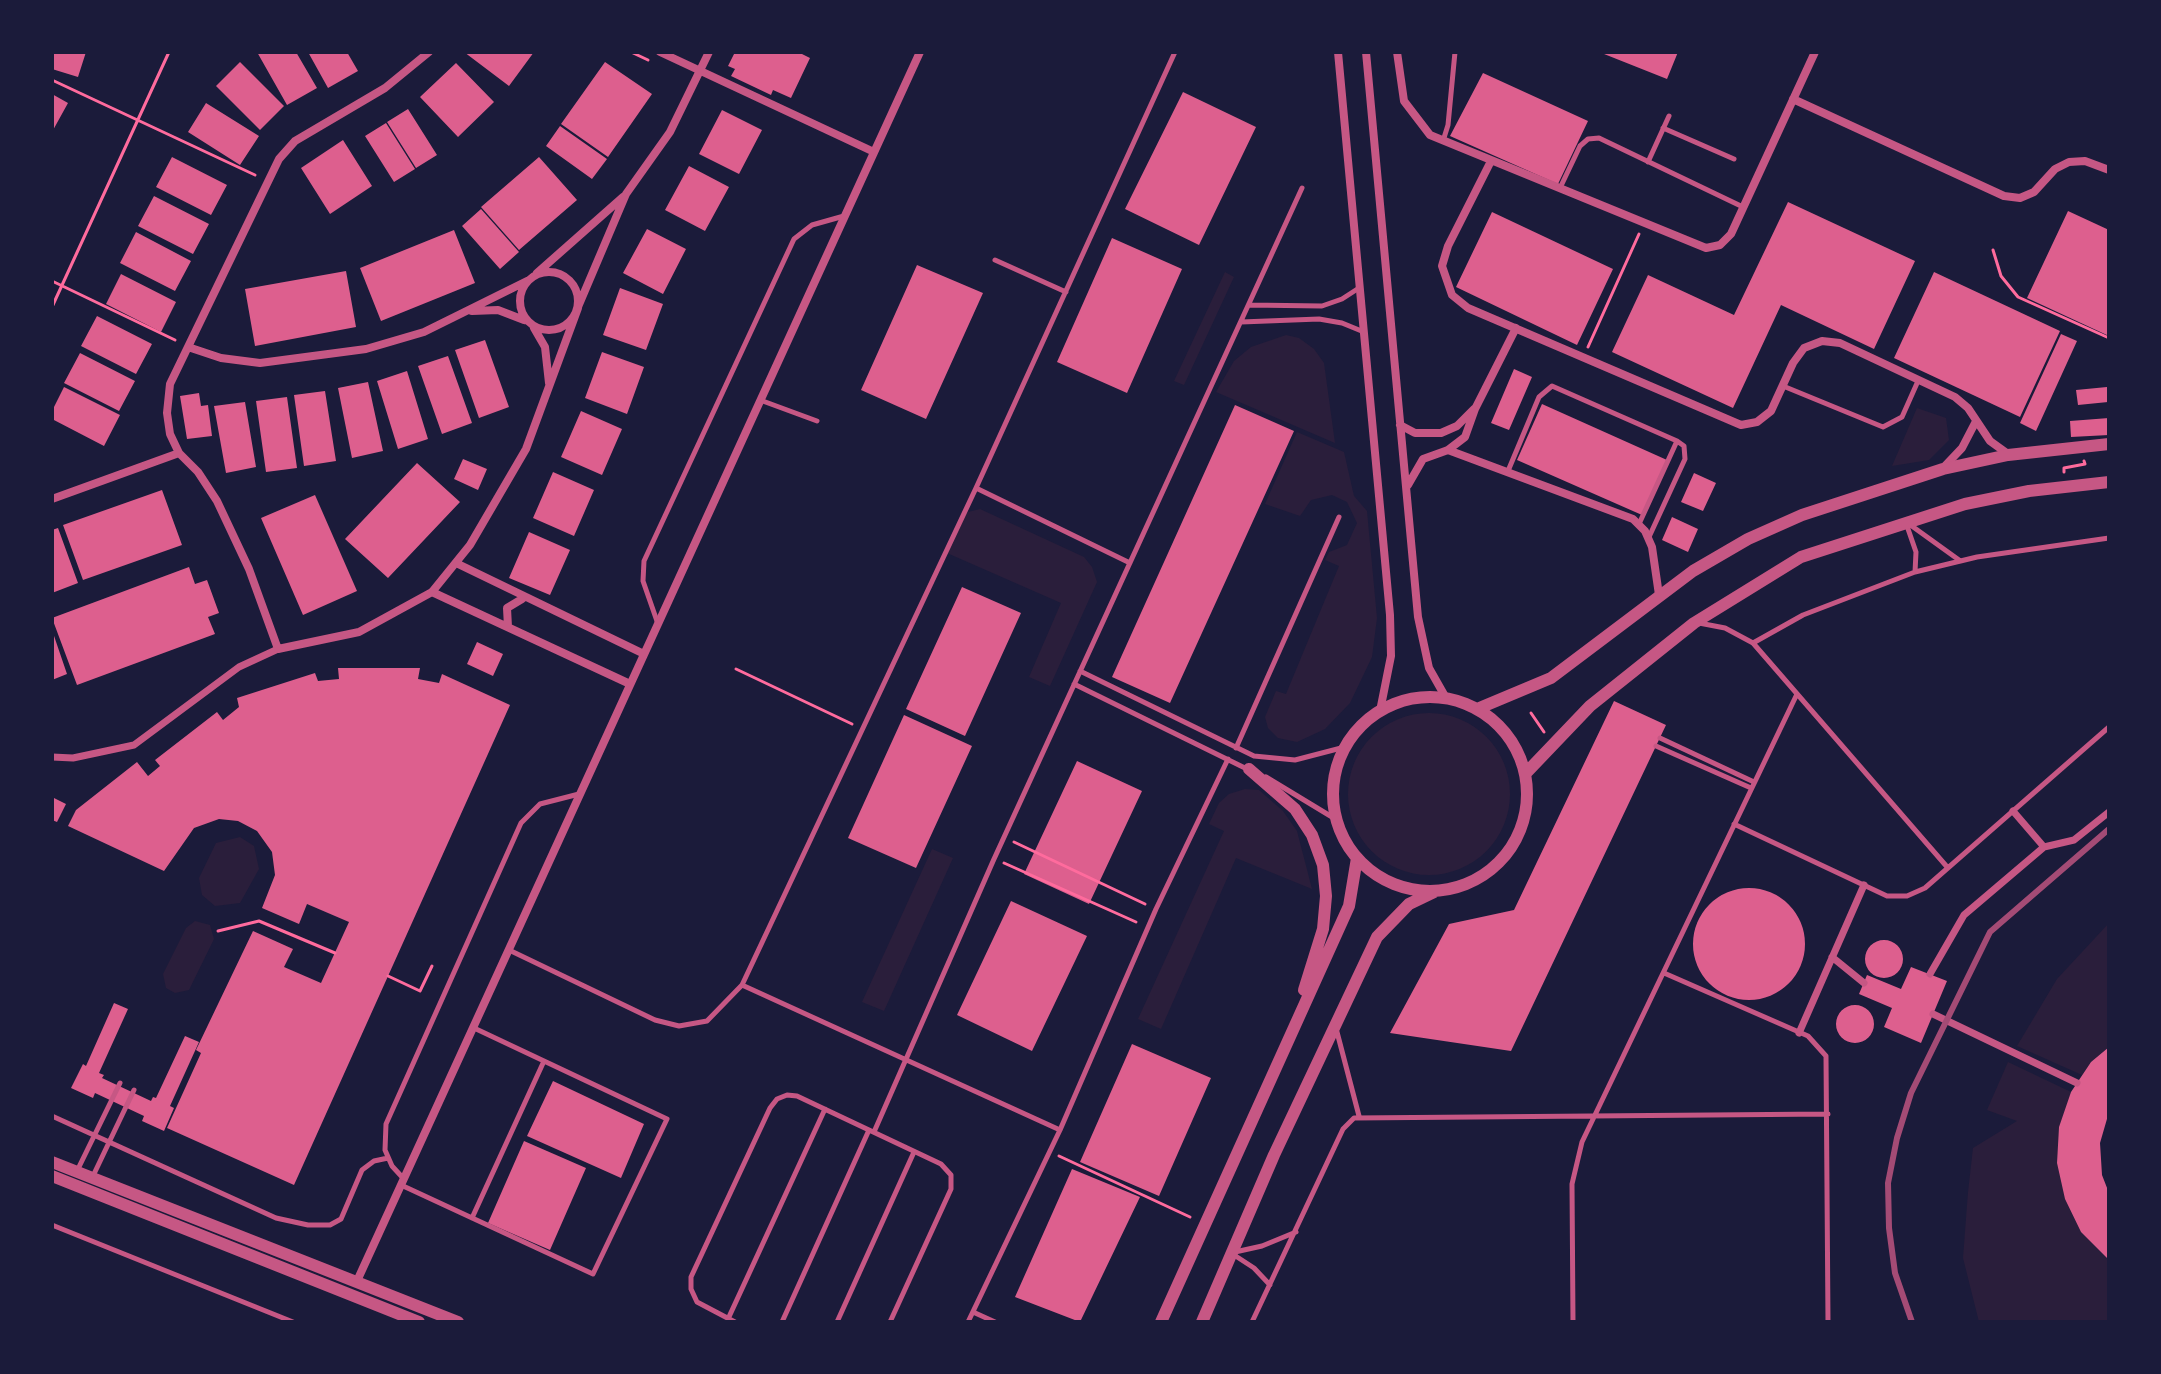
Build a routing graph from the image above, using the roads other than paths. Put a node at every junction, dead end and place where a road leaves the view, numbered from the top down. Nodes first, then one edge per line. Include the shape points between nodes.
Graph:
1 (429, 52) edge
2 (660, 52) edge
3 (709, 52) edge
4 (920, 52) edge
5 (1175, 52) edge
6 (1338, 52) edge
7 (1366, 52) edge
8 (1397, 52) edge
9 (1455, 52) edge
10 (1815, 52) edge
11 (700, 71) junction
12 (1793, 99) junction
13 (1669, 116) dead end
14 (1663, 128) junction
15 (1442, 142) junction
16 (874, 152) junction
17 (1734, 159) dead end
18 (1491, 161) junction
19 (1648, 162) junction
20 (2109, 170) edge
21 (1302, 188) dead end
22 (1560, 189) junction
23 (626, 194) junction
24 (1743, 207) junction
25 (845, 216) junction
26 (995, 260) dead end
27 (531, 278) junction
28 (1360, 287) junction
29 (1066, 292) junction
30 (1249, 305) junction
31 (578, 307) junction
32 (456, 315) junction
33 (1241, 322) junction
34 (529, 323) junction
35 (1516, 328) junction
36 (1364, 332) junction
37 (188, 347) junction
38 (1919, 380) junction
39 (1783, 386) junction
40 (548, 394) junction
41 (760, 400) junction
42 (1475, 409) junction
43 (817, 421) dead end
44 (1975, 423) junction
45 (1400, 425) junction
46 (1677, 441) junction
47 (2109, 444) edge
48 (1448, 450) junction
49 (179, 453) junction
50 (2008, 455) junction
51 (1943, 469) junction
52 (1508, 471) junction
53 (2109, 482) edge
54 (976, 488) junction
55 (1406, 491) junction
56 (52, 499) edge
57 (1339, 517) dead end
58 (1905, 521) junction
59 (1639, 524) junction
60 (1649, 538) junction
61 (2109, 538) edge
62 (1960, 561) junction
63 (456, 563) junction
64 (1130, 563) junction
65 (1915, 572) junction
66 (432, 592) junction
67 (1659, 595) junction
68 (523, 599) junction
69 (1694, 623) junction
70 (658, 624) junction
71 (508, 627) junction
72 (1753, 643) junction
73 (278, 649) junction
74 (644, 654) junction
75 (1080, 671) junction
76 (630, 684) junction
77 (1074, 684) junction
78 (1797, 694) junction
79 (1446, 698) junction
80 (1477, 709) junction
81 (1380, 711) junction
82 (2109, 727) edge
83 (1660, 738) dead end
84 (1656, 746) dead end
85 (1345, 747) junction
86 (1236, 748) junction
87 (52, 757) edge
88 (1228, 759) junction
89 (1249, 769) junction
90 (1526, 773) junction
91 (1753, 785) junction
92 (580, 793) junction
93 (2013, 811) junction
94 (2109, 812) edge
95 (1337, 820) junction
96 (1734, 824) junction
97 (2044, 847) junction
98 (1357, 858) junction
99 (1948, 868) junction
100 (1864, 885) junction
101 (1437, 890) junction
102 (508, 950) junction
103 (1832, 957) junction
104 (1664, 973) junction
105 (1930, 974) dead end
106 (1864, 983) dead end
107 (742, 985) junction
108 (1933, 1014) dead end
109 (1298, 1016) junction
110 (1335, 1025) junction
111 (473, 1028) junction
112 (1799, 1033) junction
113 (907, 1060) junction
114 (544, 1061) junction
115 (120, 1083) dead end
116 (2077, 1083) dead end
117 (134, 1090) dead end
118 (825, 1109) junction
119 (1828, 1114) junction
120 (52, 1116) edge
121 (1359, 1116) junction
122 (1595, 1117) junction
123 (1060, 1130) junction
124 (872, 1131) junction
125 (95, 1135) junction
126 (109, 1142) junction
127 (914, 1152) junction
128 (388, 1158) junction
129 (52, 1162) edge
130 (77, 1172) junction
131 (52, 1176) edge
132 (92, 1178) junction
133 (402, 1182) junction
134 (472, 1218) junction
135 (52, 1225) edge
136 (1296, 1232) junction
137 (1230, 1253) junction
138 (357, 1281) junction
139 (1270, 1285) junction
140 (973, 1312) junction
141 (728, 1319) junction
142 (293, 1322) edge
143 (419, 1322) edge
144 (458, 1322) edge
145 (735, 1322) edge
146 (782, 1322) edge
147 (837, 1322) edge
148 (890, 1322) edge
149 (968, 1322) edge
150 (995, 1322) edge
151 (1161, 1322) edge
152 (1202, 1322) edge
153 (1252, 1322) edge
154 (1573, 1322) edge
155 (1828, 1322) edge

1 - 37 street via 385,88 295,141 279,159
2 - 11 street
3 - 11 street
4 - 16 street
5 - 29 lane
6 - 28 street
7 - 45 street
8 - 15 street via 1404,101 1419,125
9 - 15 lane
10 - 12 street
11 - 16 street
11 - 23 street via 670,132
12 - 20 street via 2004,196 2020,198 2034,192 2069,162 2085,161
12 - 24 street
13 - 14 lane
14 - 17 lane
14 - 19 lane
15 - 18 street
16 - 25 street
18 - 22 street
18 - 35 street via 1444,255 1443,276 1459,302
19 - 22 lane via 1604,140 1588,139 1577,150
19 - 24 lane
21 - 30 lane
22 - 24 street via 1713,248 1726,241
23 - 27 street
23 - 31 street
25 - 41 street
25 - 70 lane via 812,225 794,239 644,561 643,581
26 - 29 lane
27 - 31 street via 563,275 576,289
27 - 32 street
27 - 34 street via 519,297
28 - 30 lane via 1322,306
28 - 36 street
29 - 54 lane
30 - 33 lane
31 - 34 street via 559,329
31 - 40 street
32 - 34 street via 498,310
32 - 37 street via 424,332 303,360 260,363
33 - 36 lane via 1319,319
33 - 64 lane
34 - 40 street via 545,347
35 - 39 street via 1741,425 1765,417
35 - 42 street
36 - 81 street via 1391,638
37 - 49 street via 170,384 167,413
38 - 39 street via 1840,343 1822,341 1798,355
38 - 39 lane via 1902,417 1883,427
38 - 44 street via 1962,402
40 - 63 street via 510,480
41 - 43 lane
41 - 70 street
42 - 45 street via 1441,433 1415,433
42 - 48 street via 1465,437
44 - 50 street
44 - 51 street
45 - 55 street
46 - 52 lane via 1552,386 1539,397
46 - 59 lane
46 - 60 lane via 1686,450 1685,459
47 - 50 street
48 - 52 street
48 - 55 street via 1418,463
49 - 56 street
49 - 73 street via 217,501
50 - 51 street
51 - 67 street via 1788,521 1748,539
52 - 59 street
53 - 58 street via 1965,504
54 - 64 lane
54 - 107 lane
55 - 79 street via 1423,651
57 - 86 lane
58 - 62 lane
58 - 65 lane via 1916,552
58 - 69 street via 1801,557
59 - 60 street
60 - 67 street
61 - 62 lane
62 - 65 lane
63 - 66 street
63 - 68 street
64 - 75 lane
65 - 72 lane via 1803,615
66 - 71 street
66 - 73 street via 359,632
67 - 80 street via 1551,678
68 - 71 street via 507,608
68 - 74 street
69 - 72 lane via 1725,628
69 - 90 street via 1590,706
70 - 74 street
71 - 76 street
72 - 78 lane
73 - 87 street via 239,667 134,745 73,758
74 - 76 street
75 - 77 lane
75 - 86 lane
76 - 92 street
77 - 88 lane
77 - 113 lane
78 - 91 lane
78 - 99 lane
79 - 80 street
79 - 81 street via 1412,699
80 - 90 street via 1513,742
81 - 85 street
82 - 93 lane
83 - 91 lane
84 - 91 lane
85 - 86 lane via 1281,761
85 - 95 street via 1334,779
88 - 89 lane
88 - 123 lane
89 - 95 lane
89 - 109 street via 1295,809 1323,865 1323,929
90 - 101 street via 1523,822 1508,852 1484,875
91 - 96 lane
92 - 102 street
92 - 128 lane via 540,804 521,823 386,1124
93 - 97 street
93 - 99 lane
94 - 97 street via 2074,840
95 - 98 street
96 - 100 lane
96 - 104 lane
97 - 105 street via 1964,915
98 - 101 street via 1393,883
98 - 109 street via 1349,906
99 - 100 lane via 1907,896 1887,896
100 - 103 street
101 - 110 street via 1409,904 1377,937
102 - 107 lane via 655,1020 679,1026 707,1021
102 - 111 street
103 - 106 street
103 - 112 street
104 - 112 lane
104 - 122 lane
107 - 113 lane
108 - 116 street
109 - 151 street
110 - 121 lane
110 - 137 street
111 - 114 lane
111 - 133 street
112 - 119 lane via 1816,1041 1826,1056
113 - 123 lane
113 - 124 lane
114 - 134 lane
114 - 134 lane via 667,1119 593,1274
115 - 125 lane
117 - 126 lane
118 - 124 lane
118 - 141 lane
118 - 141 lane via 792,1095 773,1103 691,1277 697,1302
119 - 122 lane
119 - 155 lane
120 - 125 lane
121 - 122 lane
121 - 136 lane via 1343,1129
122 - 154 lane via 1582,1142 1572,1184
123 - 140 lane
124 - 127 lane
124 - 146 lane
125 - 126 lane
125 - 130 lane
126 - 128 lane via 276,1218 308,1225 341,1219 362,1170
126 - 132 lane
127 - 147 lane
127 - 148 lane via 946,1167 952,1185
128 - 133 lane
129 - 130 street
130 - 132 street
131 - 143 street
132 - 138 street
133 - 134 lane
133 - 138 street
135 - 142 lane
136 - 137 lane
136 - 139 lane
137 - 139 lane
137 - 152 street
138 - 144 street
139 - 153 lane
140 - 149 lane
140 - 150 lane
141 - 145 lane

